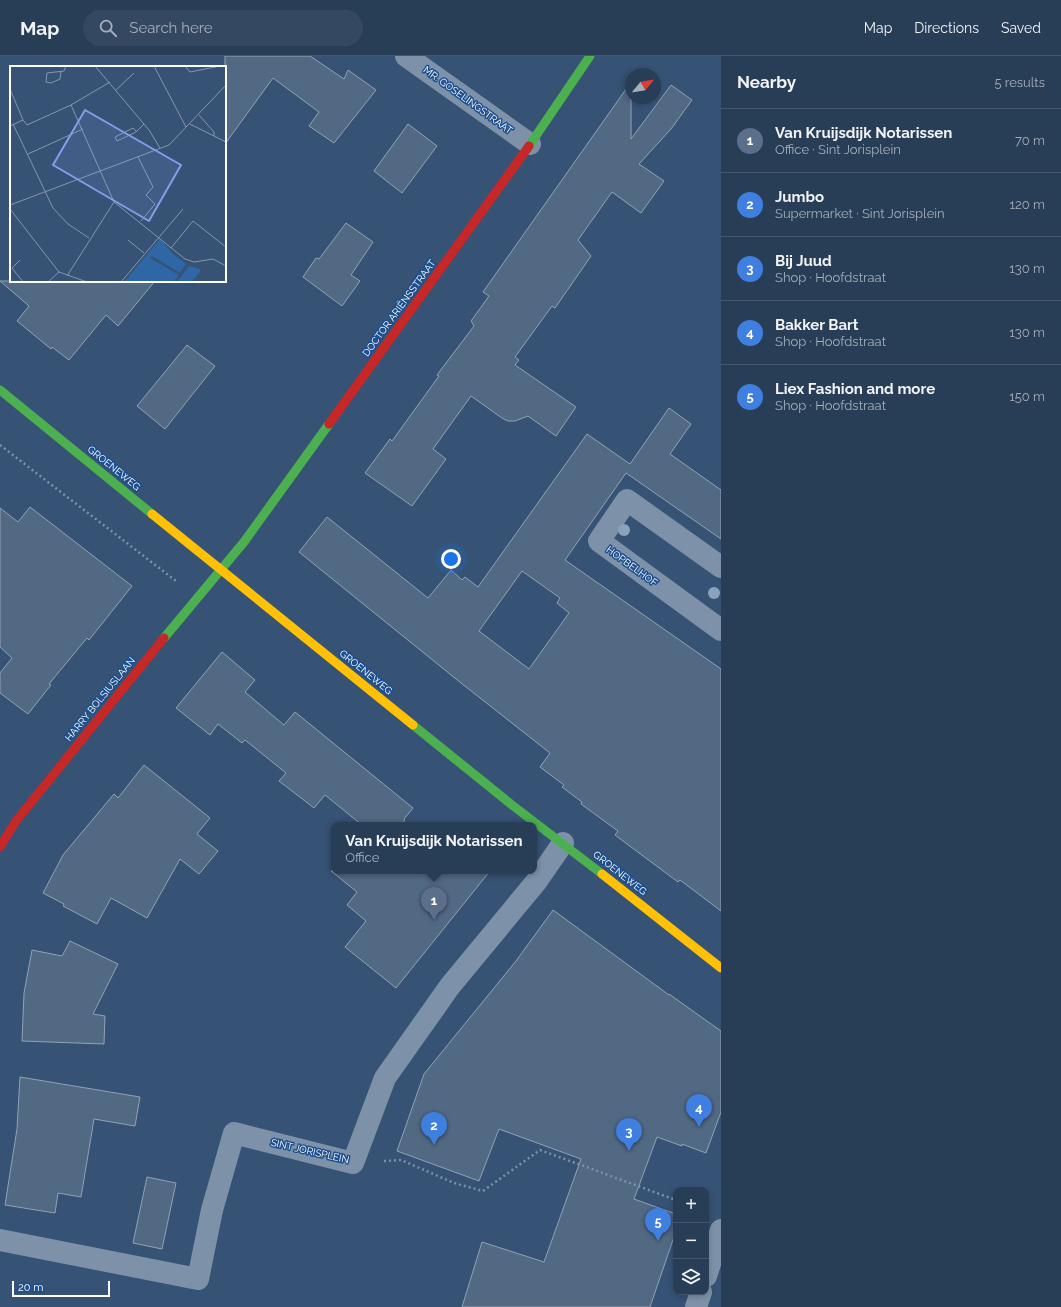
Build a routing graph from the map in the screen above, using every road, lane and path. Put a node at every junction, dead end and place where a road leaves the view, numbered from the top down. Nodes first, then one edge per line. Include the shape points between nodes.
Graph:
1 (406, 56) edge
2 (590, 56) edge
3 (530, 144) junction
4 (0, 390) edge
5 (0, 446) edge
6 (721, 567) edge
7 (221, 568) junction
8 (179, 583) dead end
9 (721, 630) edge
10 (535, 822) edge
11 (537, 824) edge
12 (563, 843) junction
13 (0, 847) edge
14 (721, 968) edge
15 (353, 1163) junction
16 (673, 1199) edge
17 (721, 1230) edge
18 (0, 1240) edge
19 (709, 1267) edge
20 (700, 1295) edge
21 (696, 1307) edge

1 - 3 street, MR. GOSELINGSTRAAT
2 - 3 street, DOCTOR ARIËNSSTRAAT
3 - 7 street, DOCTOR ARIËNSSTRAAT via 244,542
4 - 7 street, GROENEWEG
5 - 8 path
6 - 9 street, HOPBELHOF via 627,500 599,541
7 - 10 street, GROENEWEG
7 - 13 street, HARRY BOLSIUSLAAN via 16,821
11 - 12 street, GROENEWEG
12 - 14 street, GROENEWEG
12 - 15 street, SINT JORISPLEIN via 536,882 450,986 385,1078
15 - 16 path via 401,1160 454,1183 483,1191 540,1150
15 - 18 street, SINT JORISPLEIN via 234,1133 212,1210 198,1279
17 - 19 street
20 - 21 street

